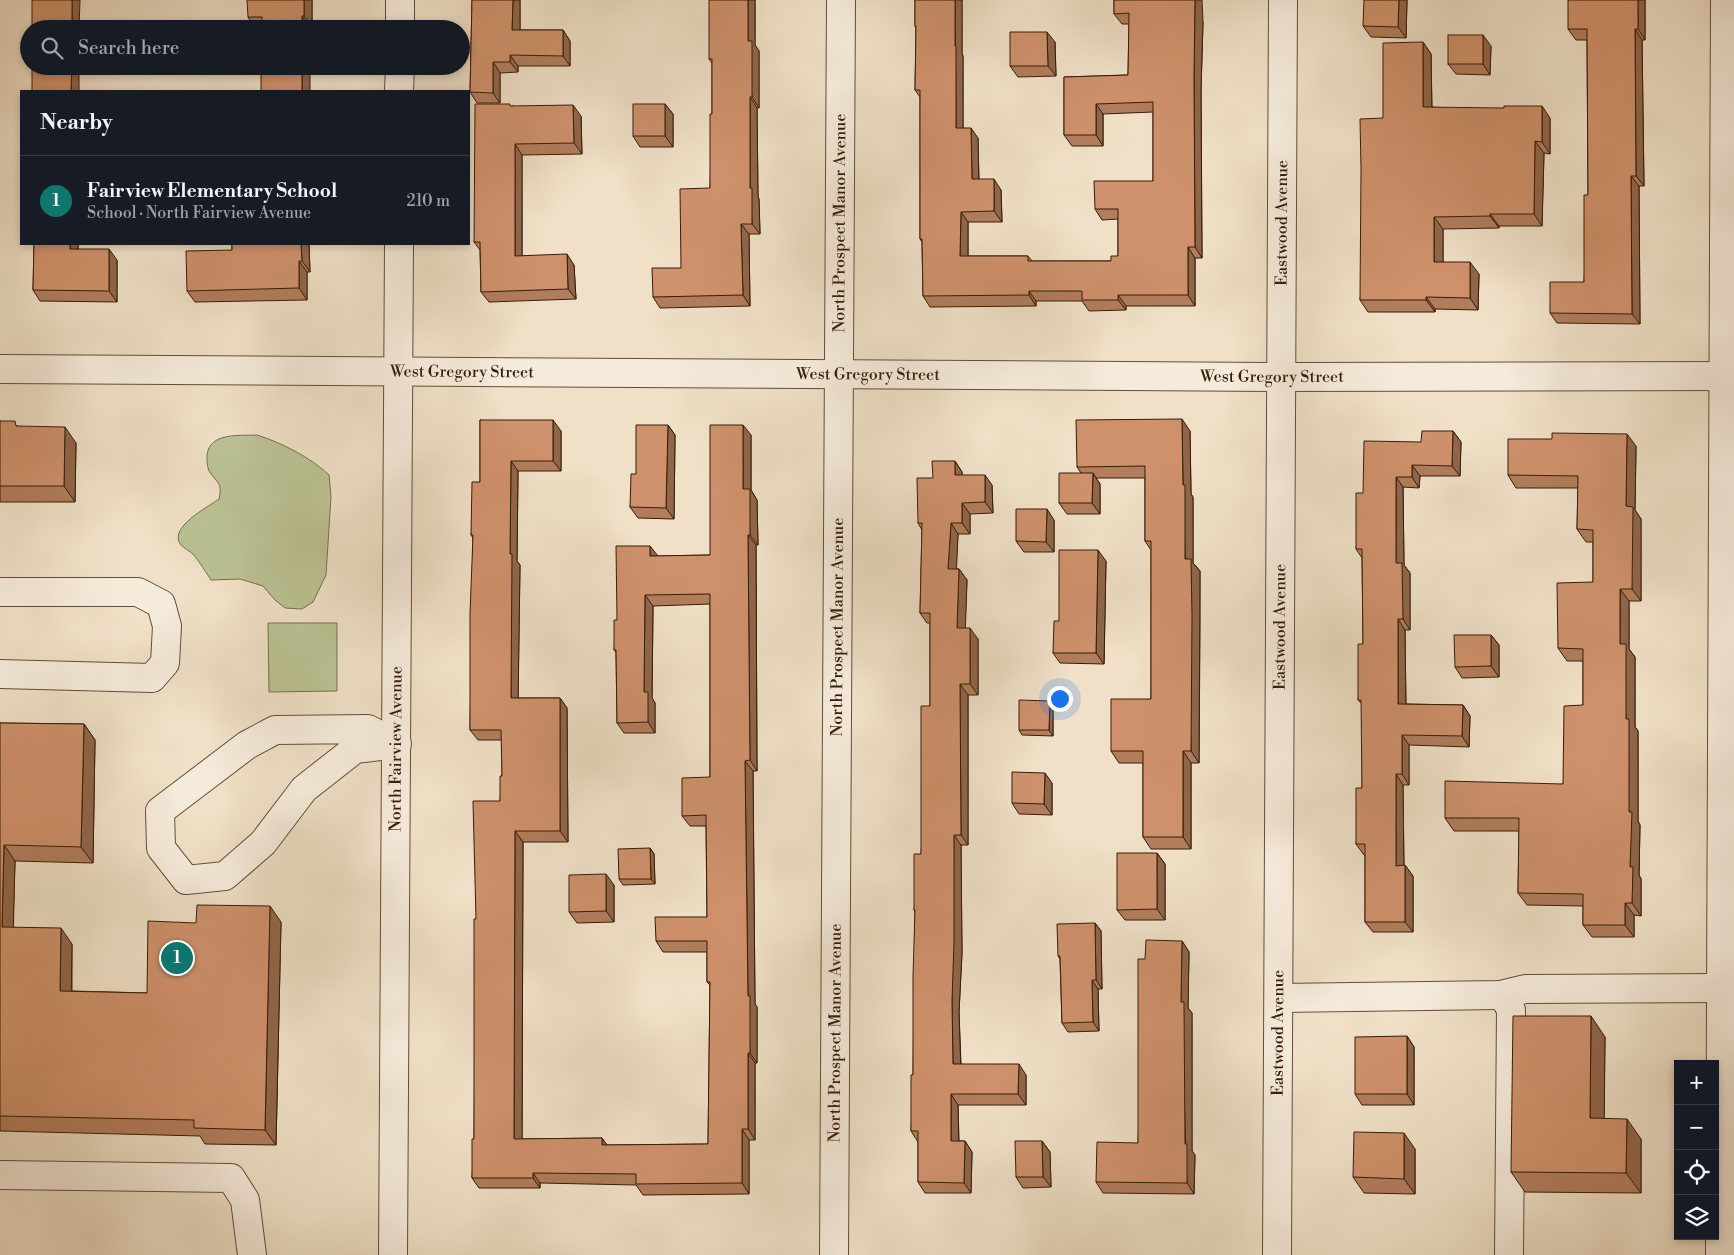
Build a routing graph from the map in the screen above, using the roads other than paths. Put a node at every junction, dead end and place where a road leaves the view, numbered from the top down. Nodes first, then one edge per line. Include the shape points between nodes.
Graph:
1 (400, 0) edge
2 (841, 0) edge
3 (1283, 0) edge
4 (1725, 0) edge
5 (400, 20) edge
6 (400, 75) edge
7 (399, 90) edge
8 (399, 245) edge
9 (0, 370) edge
10 (398, 371) junction
11 (839, 374) junction
12 (1729, 376) edge
13 (1282, 377) junction
14 (0, 592) edge
15 (0, 674) edge
16 (397, 744) junction
17 (1721, 988) junction
18 (1500, 995) junction
19 (1279, 998) junction
20 (0, 1175) edge
21 (252, 1255) edge
22 (393, 1255) edge
23 (834, 1255) edge
24 (1277, 1255) edge
25 (1510, 1255) edge
26 (1720, 1255) edge

1 - 5 street
2 - 11 street, North Prospect Manor Avenue
3 - 13 street, Eastwood Avenue
4 - 12 street
6 - 7 street
8 - 10 street, North Fairview Avenue
9 - 10 street, West Gregory Street
10 - 11 street, West Gregory Street
10 - 16 street, North Fairview Avenue
11 - 13 street, West Gregory Street
11 - 23 street, North Prospect Manor Avenue
12 - 13 street, West Gregory Street
12 - 17 street
13 - 19 street, Eastwood Avenue
14 - 15 street via 138,592 161,604 167,626 165,663 152,678
16 - 16 street via 368,729 275,730 248,745 160,811 161,848 186,880 225,876 263,843 304,789 340,761 355,750
16 - 22 street, North Fairview Avenue
17 - 18 street via 1525,989
17 - 26 street
18 - 19 street
18 - 25 street via 1510,1010
19 - 24 street, Eastwood Avenue
20 - 21 street via 231,1178 245,1200

